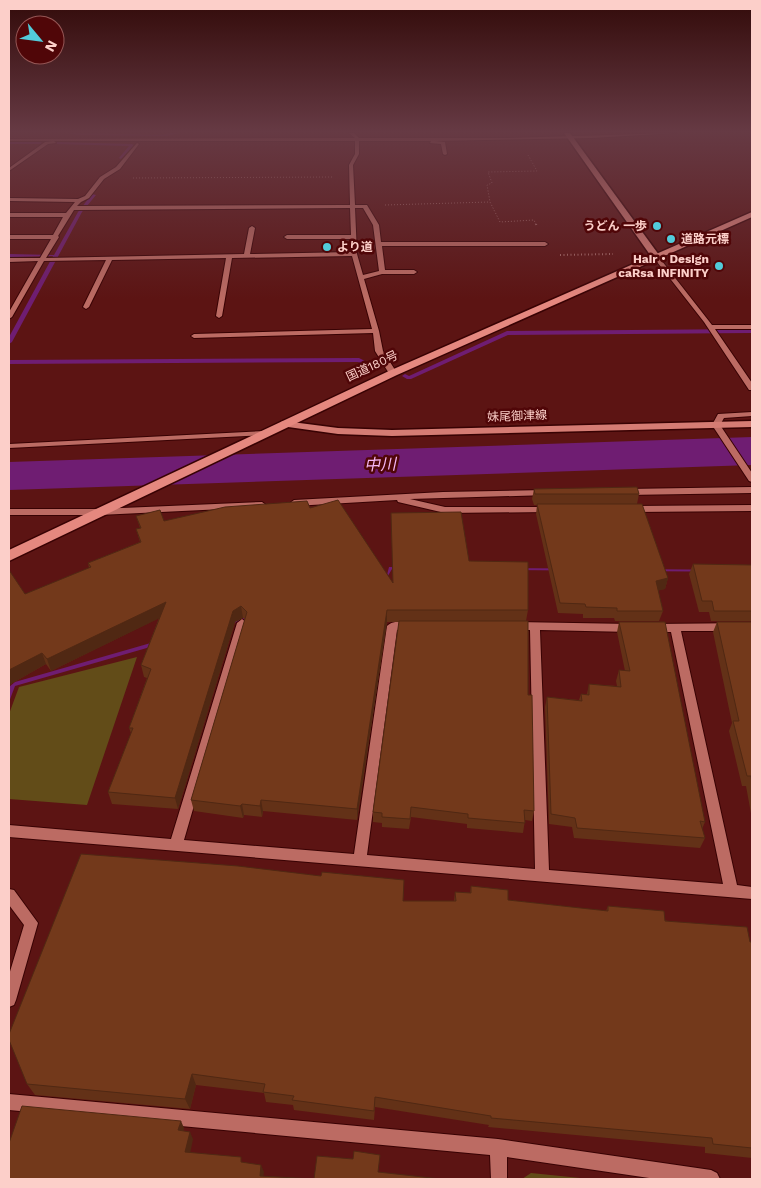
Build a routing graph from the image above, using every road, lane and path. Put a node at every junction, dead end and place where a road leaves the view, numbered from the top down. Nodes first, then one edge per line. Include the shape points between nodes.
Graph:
1 (94, 188) edge
2 (352, 188) edge
3 (488, 188) edge
4 (605, 188) edge
5 (9, 199) edge
6 (79, 200) junction
7 (490, 202) junction
8 (352, 206) junction
9 (365, 206) junction
10 (73, 208) junction
11 (752, 214) edge
12 (9, 215) edge
13 (68, 215) junction
14 (252, 228) dead end
15 (541, 234) dead end
16 (9, 237) edge
17 (56, 237) junction
18 (287, 237) dead end
19 (353, 237) junction
20 (378, 244) junction
21 (545, 244) joint
22 (354, 254) junction
23 (229, 256) junction
24 (246, 256) junction
25 (47, 257) junction
26 (656, 257) junction
27 (110, 258) junction
28 (9, 260) edge
29 (382, 272) junction
30 (414, 272) dead end
31 (361, 278) junction
32 (18, 302) junction
33 (9, 303) edge
34 (86, 308) dead end
35 (219, 316) dead end
36 (9, 317) edge
37 (752, 327) edge
38 (712, 330) junction
39 (376, 332) junction
40 (194, 336) dead end
41 (393, 373) junction
42 (752, 388) edge
43 (752, 414) edge
44 (284, 424) junction
45 (752, 424) edge
46 (718, 428) junction
47 (264, 433) junction
48 (9, 446) edge
49 (752, 479) edge
50 (752, 490) edge
51 (612, 492) edge
52 (553, 493) edge
53 (388, 498) junction
54 (752, 508) edge
55 (554, 509) edge
56 (624, 509) edge
57 (9, 512) edge
58 (98, 512) junction
59 (9, 556) edge
60 (242, 623) edge
61 (421, 626) edge
62 (507, 626) edge
63 (535, 626) junction
64 (752, 627) edge
65 (675, 628) junction
66 (9, 831) edge
67 (176, 845) junction
68 (360, 861) junction
69 (542, 875) junction
70 (731, 891) junction
71 (752, 893) edge
72 (9, 895) edge
73 (9, 1000) edge
74 (9, 1102) edge
75 (498, 1148) junction
76 (499, 1179) edge
77 (711, 1179) edge

1 - 6 street via 87,198
2 - 8 street
3 - 7 path
4 - 26 main road
5 - 6 street
6 - 10 street
7 - 9 path
7 - 15 path via 500,222 534,220
8 - 9 street
8 - 10 street
8 - 19 street
9 - 20 street via 376,225
10 - 13 street
11 - 26 highway, 国道180号
12 - 13 street
13 - 17 street
14 - 24 street
16 - 17 street
17 - 25 street
18 - 19 street
19 - 22 street
20 - 21 street
20 - 29 street
21 - 26 path via 552,255 639,254
22 - 24 street
22 - 31 street
23 - 24 street
23 - 27 street
23 - 35 street
25 - 27 street
25 - 28 street
25 - 32 street
26 - 38 street
26 - 41 highway, 国道180号
27 - 34 street
29 - 30 street
29 - 31 street
31 - 39 street
32 - 33 street
32 - 36 street
37 - 38 street
38 - 42 street
39 - 40 street
39 - 41 street via 379,351
41 - 44 highway, 国道180号
43 - 46 street via 721,416
44 - 46 main road, 妹尾御津線 via 319,431 383,434
44 - 47 highway, 国道180号
45 - 46 main road, 妹尾御津線
46 - 49 street
47 - 48 street
47 - 58 highway, 国道180号
50 - 51 street
52 - 53 street
53 - 55 street via 446,510
53 - 58 street
54 - 56 street
57 - 58 street
58 - 59 highway, 国道180号
60 - 67 street
61 - 68 street via 392,626
62 - 63 street
63 - 65 street
63 - 69 street
64 - 65 street
65 - 70 street
66 - 67 street
67 - 68 street
68 - 69 street
69 - 70 street
70 - 71 street
72 - 73 street via 31,922
74 - 75 street
75 - 76 street
75 - 77 street

